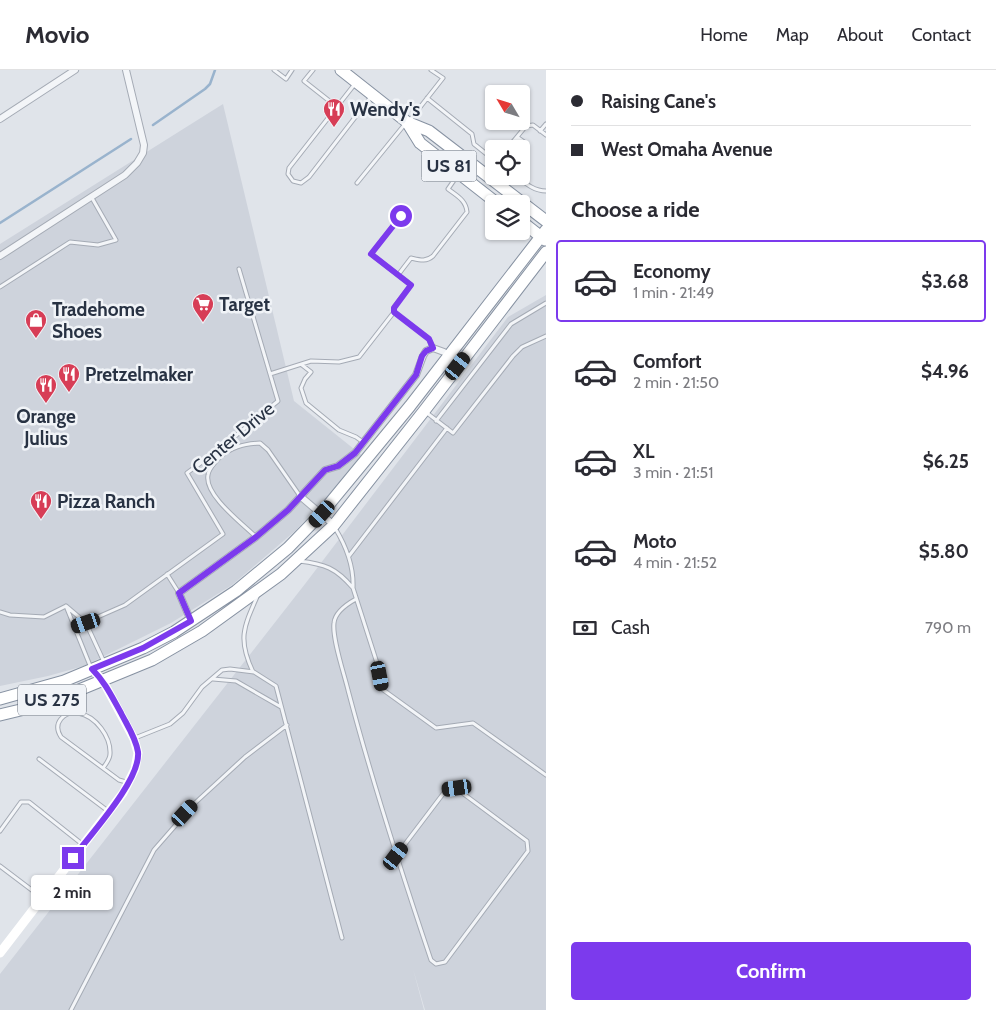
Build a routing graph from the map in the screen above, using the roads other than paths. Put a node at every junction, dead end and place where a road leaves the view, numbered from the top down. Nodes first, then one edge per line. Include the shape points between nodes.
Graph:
1 (75, 70) edge
2 (126, 70) edge
3 (274, 70) edge
4 (292, 70) edge
5 (312, 70) edge
6 (340, 70) edge
7 (432, 70) edge
8 (355, 77) edge
9 (372, 95) junction
10 (427, 98) junction
11 (337, 107) junction
12 (0, 118) edge
13 (407, 122) junction
14 (546, 124) edge
15 (540, 131) junction
16 (546, 135) edge
17 (517, 136) junction
18 (514, 140) edge
19 (522, 140) edge
20 (485, 153) edge
21 (485, 166) edge
22 (459, 174) junction
23 (357, 183) dead end
24 (508, 185) edge
25 (527, 185) edge
26 (546, 191) edge
27 (486, 195) edge
28 (92, 198) junction
29 (401, 216) dead end
30 (546, 220) edge
31 (530, 227) edge
32 (544, 236) edge
33 (546, 252) edge
34 (0, 256) edge
35 (239, 269) dead end
36 (398, 275) junction
37 (0, 287) edge
38 (546, 303) edge
39 (394, 312) junction
40 (546, 336) edge
41 (433, 348) junction
42 (448, 356) junction
43 (302, 365) junction
44 (270, 374) junction
45 (424, 411) junction
46 (436, 420) junction
47 (446, 428) junction
48 (364, 442) junction
49 (300, 496) junction
50 (322, 514) junction
51 (334, 525) junction
52 (256, 537) junction
53 (349, 557) junction
54 (296, 560) junction
55 (167, 574) junction
56 (353, 588) junction
57 (260, 590) junction
58 (179, 593) junction
59 (356, 599) junction
60 (66, 606) junction
61 (0, 612) edge
62 (191, 621) junction
63 (86, 623) junction
64 (74, 627) junction
65 (104, 664) junction
66 (92, 669) junction
67 (254, 672) junction
68 (213, 679) junction
69 (103, 681) junction
70 (0, 699) edge
71 (282, 708) junction
72 (0, 715) edge
73 (287, 725) junction
74 (134, 739) junction
75 (38, 759) dead end
76 (103, 768) junction
77 (546, 775) edge
78 (128, 784) junction
79 (108, 811) junction
80 (0, 831) edge
81 (83, 845) junction
82 (396, 856) junction
83 (0, 866) edge
84 (42, 897) junction
85 (342, 938) dead end
86 (0, 953) edge
87 (71, 1010) edge

1 - 12 street
2 - 28 street via 143,152 125,175
3 - 4 lane via 286,79
5 - 11 lane via 304,81
6 - 8 highway, US 81
7 - 10 lane via 442,78
8 - 9 highway, US 81
8 - 11 lane
9 - 11 lane via 309,177 301,183 293,181 288,174 289,168
9 - 13 highway, US 81
10 - 13 lane
10 - 20 lane via 472,134 474,144
13 - 21 highway, US 81 via 429,131
13 - 22 highway, US 81 via 420,143
13 - 23 lane
14 - 15 lane
15 - 16 lane
15 - 17 lane via 533,125 526,126
17 - 18 lane
17 - 19 lane
22 - 27 highway, US 81
22 - 36 lane via 448,189 466,204 466,212 434,256 422,261 411,258
24 - 30 highway, US 81
25 - 26 lane
28 - 34 street
28 - 37 lane via 116,240 98,246 70,242
29 - 36 lane via 371,254
31 - 32 highway
32 - 42 highway, US 275
33 - 45 highway, US 275
35 - 44 lane, Center Drive
36 - 39 lane via 411,285
38 - 46 lane via 511,324
39 - 41 lane via 429,339
39 - 43 lane via 359,357 339,362 311,361
40 - 47 lane via 513,356 453,433
41 - 42 street
41 - 48 street via 422,356 416,375
42 - 50 highway, US 275
43 - 44 lane
43 - 48 lane via 311,372 301,388 306,403 339,430
44 - 55 lane, Center Drive via 278,401 187,473 223,534
45 - 46 lane
45 - 51 highway, US 275
46 - 47 lane
47 - 53 lane
48 - 49 street via 348,460 325,470
49 - 50 street
49 - 52 street
49 - 52 lane via 260,443 243,444 223,454 212,466 209,486 216,499
50 - 51 street
50 - 62 highway, US 275 via 260,572
51 - 53 lane
51 - 54 highway, US 275
52 - 58 street
53 - 56 lane
54 - 56 lane via 331,568
54 - 57 highway, US 275
55 - 58 lane
55 - 63 lane via 125,605
56 - 59 lane
57 - 67 lane via 244,628 246,657
57 - 69 highway, US 275 via 202,631 152,660
58 - 62 street
59 - 77 lane via 382,689 436,728 473,723
59 - 82 lane via 336,617 335,640
60 - 61 lane via 44,617
60 - 63 lane
60 - 64 lane
62 - 65 highway, US 275 via 143,648
63 - 64 lane
63 - 65 lane
64 - 66 lane
65 - 66 highway, US 275
65 - 69 street
66 - 69 street
66 - 70 highway, US 275 via 64,681
67 - 68 lane via 222,670
67 - 71 lane via 276,686
68 - 71 lane via 236,681
68 - 74 lane via 170,724
69 - 72 highway, US 275 via 33,707
69 - 74 street
71 - 73 lane
73 - 85 lane
73 - 87 lane via 245,757 195,803 154,850
74 - 78 street via 138,753 136,769
75 - 79 lane
76 - 76 lane via 110,754 101,728 84,715 68,714 57,725 57,731
76 - 78 lane
78 - 79 street
79 - 81 street
80 - 81 lane via 21,802 29,802
81 - 84 street
82 - 82 lane via 431,960 436,964 445,962 528,851 527,841 457,788 446,790
83 - 84 lane
84 - 86 street

